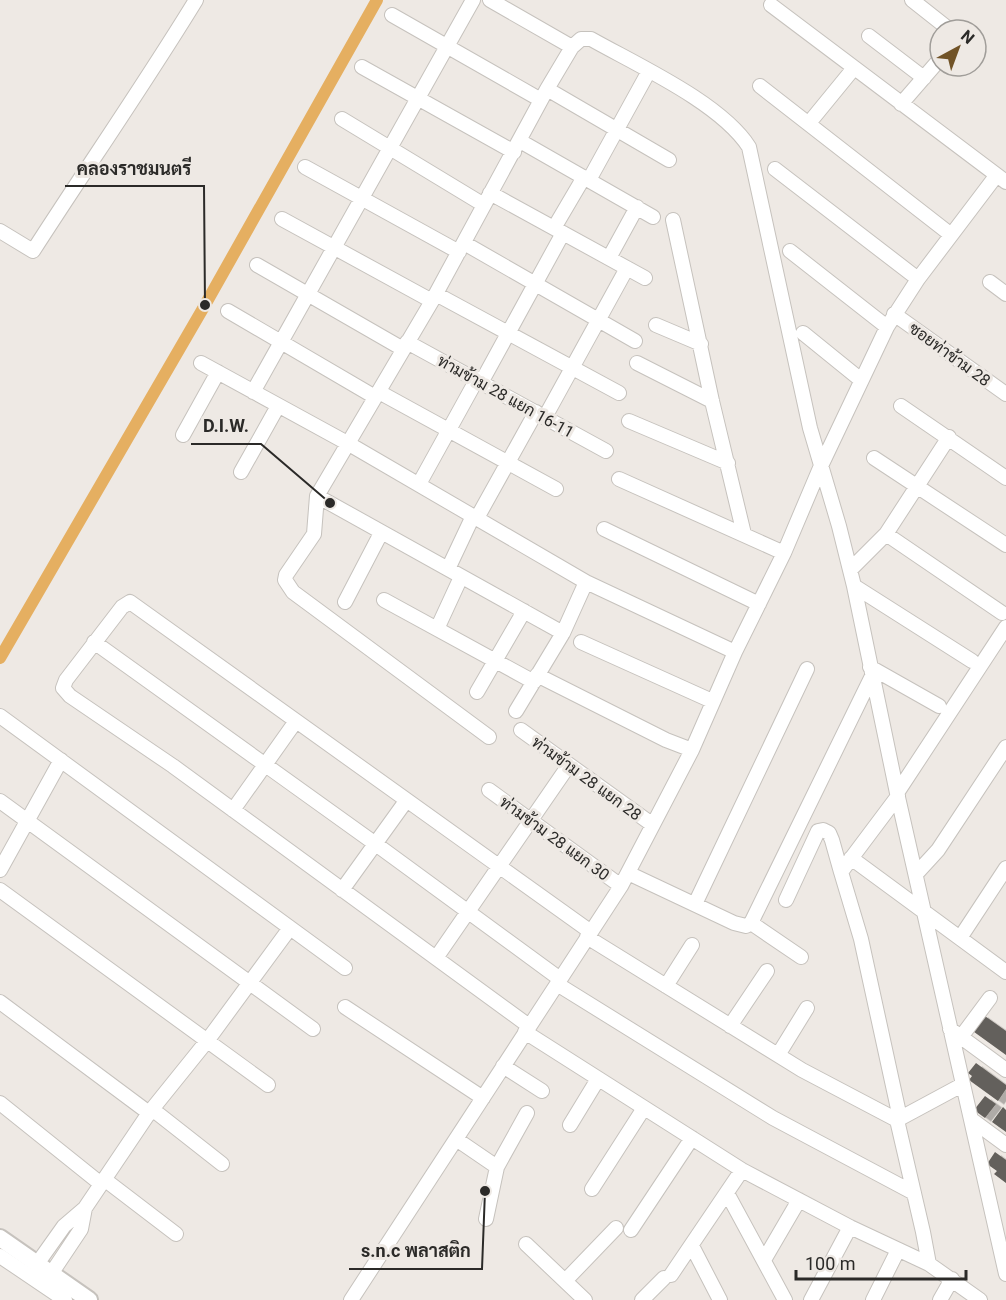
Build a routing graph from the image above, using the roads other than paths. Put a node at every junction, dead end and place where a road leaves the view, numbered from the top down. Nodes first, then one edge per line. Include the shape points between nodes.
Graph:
1 (196, 0) edge
2 (473, 0) edge
3 (490, 0) edge
4 (912, 0) edge
5 (771, 5) dead end
6 (392, 15) dead end
7 (935, 18) edge
8 (869, 36) dead end
9 (573, 46) junction
10 (447, 47) junction
11 (362, 67) dead end
12 (854, 68) junction
13 (649, 71) junction
14 (928, 73) edge
15 (924, 78) junction
16 (760, 86) dead end
17 (544, 95) junction
18 (417, 98) junction
19 (901, 104) junction
20 (342, 118) dead end
21 (809, 123) junction
22 (617, 129) junction
23 (517, 146) junction
24 (390, 148) junction
25 (669, 160) dead end
26 (305, 167) dead end
27 (776, 168) dead end
28 (586, 178) junction
29 (1001, 179) edge
30 (362, 199) junction
31 (488, 199) junction
32 (637, 207) junction
33 (653, 217) dead end
34 (282, 219) dead end
35 (673, 220) dead end
36 (558, 230) junction
37 (0, 231) edge
38 (950, 234) junction
39 (333, 247) junction
40 (461, 247) junction
41 (790, 251) dead end
42 (609, 258) junction
43 (257, 265) dead end
44 (627, 268) junction
45 (645, 278) dead end
46 (918, 279) junction
47 (990, 282) dead end
48 (535, 283) junction
49 (1006, 294) edge
50 (308, 295) junction
51 (434, 298) junction
52 (228, 311) dead end
53 (894, 314) junction
54 (598, 319) junction
55 (656, 325) dead end
56 (887, 327) junction
57 (509, 333) junction
58 (802, 333) dead end
59 (636, 341) dead end
60 (281, 342) junction
61 (701, 344) junction
62 (405, 346) junction
63 (201, 363) dead end
64 (637, 363) dead end
65 (572, 367) junction
66 (218, 372) junction
67 (480, 380) junction
68 (861, 380) junction
69 (253, 392) junction
70 (619, 393) dead end
71 (1006, 394) edge
72 (377, 395) junction
73 (712, 400) junction
74 (278, 406) junction
75 (901, 406) dead end
76 (540, 415) junction
77 (629, 421) dead end
78 (448, 430) junction
79 (183, 435) dead end
80 (949, 437) junction
81 (349, 444) junction
82 (606, 451) dead end
83 (874, 458) dead end
84 (507, 462) junction
85 (728, 463) junction
86 (820, 468) junction
87 (241, 472) dead end
88 (1006, 478) edge
89 (619, 479) dead end
90 (419, 484) junction
91 (918, 485) junction
92 (556, 489) dead end
93 (317, 496) junction
94 (475, 517) junction
95 (604, 529) dead end
96 (381, 532) junction
97 (744, 534) junction
98 (886, 534) junction
99 (1006, 545) edge
100 (784, 553) junction
101 (448, 569) junction
102 (850, 570) junction
103 (461, 577) junction
104 (586, 582) junction
105 (854, 586) junction
106 (384, 600) dead end
107 (345, 602) dead end
108 (759, 604) junction
109 (524, 611) junction
110 (1002, 613) dead end
111 (1006, 627) edge
112 (437, 629) junction
113 (563, 633) junction
114 (94, 642) junction
115 (581, 642) dead end
116 (735, 652) junction
117 (495, 661) junction
118 (972, 661) dead end
119 (807, 669) dead end
120 (871, 671) junction
121 (536, 678) junction
122 (477, 692) dead end
123 (712, 701) junction
124 (939, 706) dead end
125 (516, 711) dead end
126 (0, 717) edge
127 (296, 720) junction
128 (522, 730) dead end
129 (489, 737) dead end
130 (1006, 747) edge
131 (692, 750) junction
132 (61, 760) junction
133 (264, 765) junction
134 (569, 765) junction
135 (489, 790) dead end
136 (898, 794) junction
137 (0, 801) edge
138 (406, 801) junction
139 (233, 810) junction
140 (27, 820) junction
141 (530, 820) junction
142 (653, 825) junction
143 (376, 844) junction
144 (851, 858) junction
145 (500, 866) junction
146 (1006, 868) edge
147 (0, 870) edge
148 (841, 872) junction
149 (628, 873) junction
150 (916, 874) junction
151 (621, 886) junction
152 (0, 890) edge
153 (342, 890) junction
154 (786, 900) dead end
155 (694, 904) junction
156 (469, 912) junction
157 (926, 914) junction
158 (751, 923) junction
159 (290, 928) junction
160 (589, 935) junction
161 (960, 938) junction
162 (692, 945) dead end
163 (801, 957) dead end
164 (436, 958) junction
165 (345, 968) dead end
166 (767, 971) dead end
167 (1006, 972) edge
168 (558, 981) junction
169 (249, 983) junction
170 (666, 986) junction
171 (990, 998) dead end
172 (0, 1002) edge
173 (345, 1007) dead end
174 (807, 1008) dead end
175 (730, 1026) junction
176 (313, 1029) dead end
177 (527, 1029) junction
178 (955, 1033) junction
179 (207, 1041) junction
180 (778, 1055) junction
181 (503, 1066) junction
182 (1006, 1070) edge
183 (598, 1079) junction
184 (268, 1085) dead end
185 (962, 1085) junction
186 (542, 1091) dead end
187 (483, 1098) junction
188 (0, 1103) edge
189 (644, 1108) junction
190 (150, 1111) junction
191 (527, 1113) dead end
192 (898, 1119) junction
193 (972, 1120) junction
194 (570, 1125) dead end
195 (692, 1138) junction
196 (456, 1139) junction
197 (1006, 1145) edge
198 (222, 1164) dead end
199 (497, 1167) junction
200 (742, 1170) junction
201 (103, 1182) junction
202 (592, 1189) dead end
203 (728, 1193) junction
204 (914, 1193) junction
205 (799, 1200) junction
206 (86, 1208) junction
207 (486, 1219) dead end
208 (850, 1227) junction
209 (616, 1228) dead end
210 (631, 1230) dead end
211 (176, 1234) dead end
212 (0, 1238) edge
213 (526, 1244) dead end
214 (692, 1246) junction
215 (898, 1250) junction
216 (0, 1256) edge
217 (764, 1260) junction
218 (37, 1264) junction
219 (928, 1264) junction
220 (51, 1274) junction
221 (1006, 1274) edge
222 (952, 1279) junction
223 (565, 1281) junction
224 (56, 1297) edge
225 (89, 1300) edge
226 (351, 1300) edge
227 (585, 1300) edge
228 (642, 1300) edge
229 (720, 1300) edge
230 (785, 1300) edge
231 (811, 1300) edge
232 (873, 1300) edge
233 (940, 1300) edge
234 (980, 1300) edge

1 - 37 street via 33,251
2 - 10 street
3 - 9 street
4 - 7 street
5 - 12 street
6 - 10 street
8 - 15 street
9 - 13 street via 581,39 591,39
9 - 17 street
10 - 17 street
10 - 18 street
11 - 18 street
12 - 19 street
12 - 21 street
13 - 22 street
13 - 86 street via 728,122 749,147
14 - 15 street
15 - 19 street
16 - 21 street
17 - 22 street
17 - 23 street
18 - 23 street
18 - 24 street
19 - 29 street
20 - 24 street
21 - 38 street
22 - 25 street
22 - 28 street
23 - 28 street
23 - 31 street
24 - 30 street
24 - 31 street
26 - 30 street
27 - 46 street
28 - 32 street
28 - 36 street
29 - 38 street
30 - 39 street
30 - 40 street
31 - 36 street
31 - 40 street
32 - 33 street
32 - 42 street
34 - 39 street
35 - 61 street
36 - 42 street
36 - 48 street
38 - 46 street
39 - 50 street
39 - 51 street
40 - 48 street
40 - 51 street
41 - 56 street, ซอยท่าข้าม 28
42 - 44 street
43 - 50 street, ท่ามข้าม 28 แยก 16-11
44 - 45 street
44 - 54 street
46 - 53 street
47 - 49 street
48 - 54 street
48 - 57 street
50 - 60 street
50 - 62 street, ท่ามข้าม 28 แยก 16-11
51 - 57 street
51 - 62 street
52 - 60 street
53 - 56 street
53 - 71 street, ซอยท่าข้าม 28
54 - 59 street
54 - 65 street
55 - 61 street
56 - 68 street
57 - 65 street
57 - 67 street
58 - 68 street
60 - 69 street
60 - 72 street
61 - 73 street
62 - 67 street, ท่ามข้าม 28 แยก 16-11
62 - 72 street
63 - 66 street
64 - 73 street
65 - 70 street
65 - 76 street
66 - 69 street
66 - 79 street
67 - 76 street, ท่ามข้าม 28 แยก 16-11
67 - 78 street
68 - 86 street
69 - 74 street
72 - 78 street
72 - 81 street
73 - 85 street
74 - 81 street
74 - 87 street
75 - 80 street
76 - 82 street, ท่ามข้าม 28 แยก 16-11
76 - 84 street
77 - 85 street
78 - 84 street
78 - 90 street
80 - 88 street
80 - 91 street
81 - 90 street
81 - 93 street
83 - 91 street
84 - 92 street
84 - 94 street
85 - 97 street
86 - 100 street
86 - 102 street
89 - 97 street
90 - 94 street
91 - 98 street
91 - 99 street
93 - 96 street
93 - 129 street via 314,534 286,575 288,587
94 - 101 street
94 - 104 street
95 - 108 street
96 - 101 street
96 - 107 street
97 - 100 street
98 - 102 street
98 - 110 street
100 - 108 street
101 - 103 street
102 - 105 street
103 - 109 street
103 - 112 street
104 - 113 street
104 - 116 street
105 - 118 street
105 - 120 street
106 - 112 street
108 - 116 street
109 - 113 street
109 - 117 street
111 - 136 street
112 - 117 street
113 - 121 street
114 - 127 street via 130,602
114 - 133 street
114 - 139 street via 66,680 65,692
115 - 123 street
116 - 123 street
117 - 121 street
117 - 122 street
119 - 155 street
120 - 124 street
120 - 136 street
120 - 158 street
121 - 125 street
121 - 131 street
123 - 131 street
126 - 132 street
127 - 133 street
127 - 138 street
128 - 134 street, ท่ามข้าม 28 แยก 28
130 - 150 street via 938,850
131 - 142 street
132 - 140 street
132 - 159 street
133 - 139 street
133 - 143 street
134 - 141 street
134 - 142 street, ท่ามข้าม 28 แยก 28
135 - 141 street, ท่ามข้าม 28 แยก 30
136 - 144 street
136 - 150 street
137 - 140 street
138 - 143 street
138 - 145 street
139 - 153 street
140 - 147 street
140 - 169 street
141 - 145 street
141 - 151 street, ท่ามข้าม 28 แยก 30
142 - 149 street
143 - 153 street
143 - 156 street
144 - 148 street
144 - 157 street
145 - 156 street
145 - 160 street
146 - 161 street
148 - 154 street via 829,834 818,831
148 - 192 street via 861,939
149 - 151 street
149 - 155 street
150 - 157 street
151 - 160 street
152 - 179 street
153 - 164 street
155 - 158 street via 742,925
156 - 164 street
156 - 168 street
157 - 161 street
157 - 178 street
158 - 163 street
159 - 165 street
159 - 169 street
160 - 168 street
160 - 170 street
161 - 167 street
162 - 170 street
164 - 177 street
166 - 175 street
168 - 177 street
168 - 204 street via 773,1118
169 - 176 street
169 - 179 street
170 - 175 street
171 - 178 street
172 - 190 street
173 - 187 street
174 - 180 street
175 - 180 street
177 - 181 street
177 - 183 street
178 - 182 street
178 - 185 street
179 - 184 street
179 - 190 street
180 - 192 street
181 - 186 street
181 - 187 street
183 - 189 street
183 - 194 street
185 - 192 street
185 - 193 street
187 - 196 street
188 - 201 street
189 - 195 street
189 - 202 street
190 - 198 street
190 - 201 street
191 - 199 street
192 - 204 street
193 - 197 street
193 - 221 street
195 - 200 street
195 - 210 street
196 - 199 street
196 - 226 street
199 - 207 street
200 - 203 street
200 - 205 street
201 - 206 street
201 - 211 street
203 - 214 street
203 - 217 street
204 - 219 street
205 - 208 street
205 - 217 street
206 - 218 street via 64,1226
206 - 220 street via 81,1230
208 - 215 street
208 - 231 street
209 - 223 street
212 - 218 street
213 - 223 street
214 - 228 street
214 - 229 street
215 - 219 street
215 - 232 street
216 - 224 street
217 - 230 street
218 - 220 street
219 - 222 street
220 - 225 street
222 - 233 street
222 - 234 street
223 - 227 street

